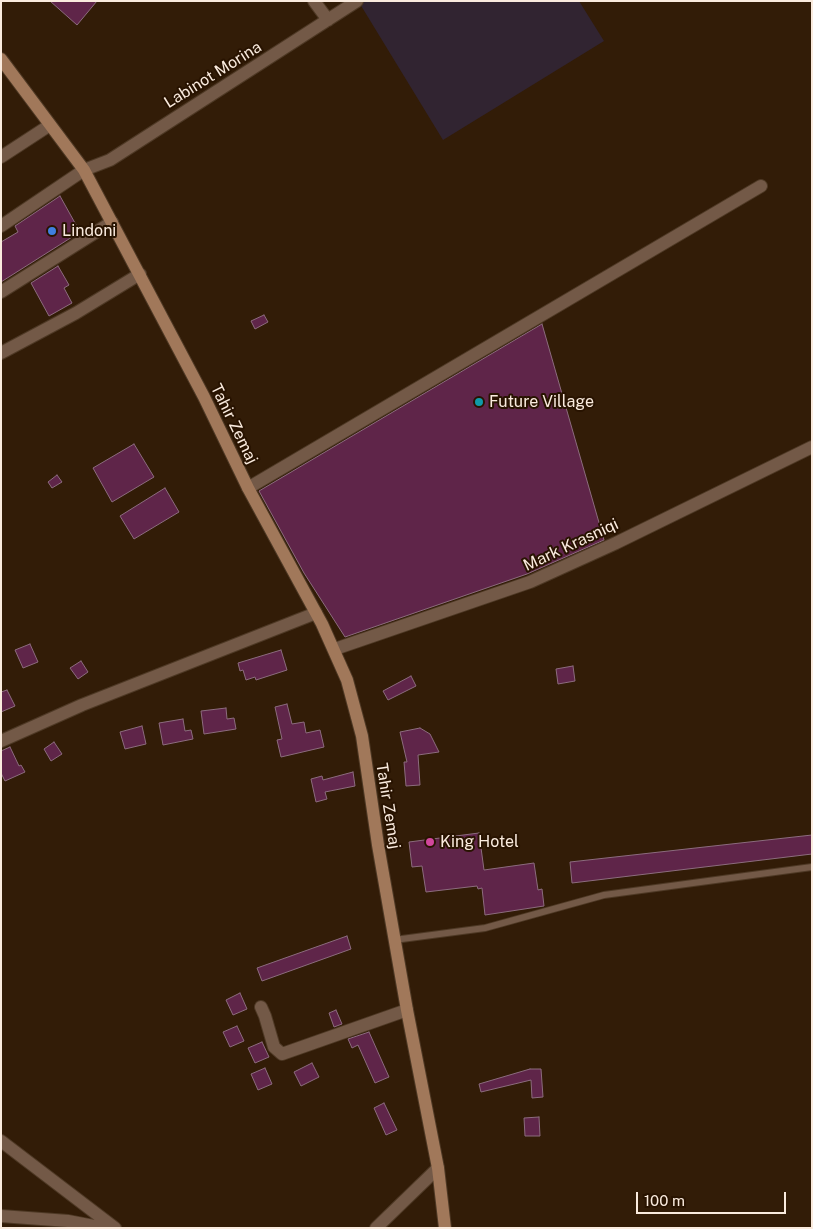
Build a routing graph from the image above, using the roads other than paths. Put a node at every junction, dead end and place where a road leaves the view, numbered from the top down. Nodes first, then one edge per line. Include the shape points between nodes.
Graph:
1 (314, 1) edge
2 (357, 1) edge
3 (328, 20) junction
4 (1, 59) edge
5 (50, 125) junction
6 (1, 157) edge
7 (84, 170) junction
8 (761, 186) dead end
9 (112, 222) junction
10 (1, 226) edge
11 (140, 274) junction
12 (1, 292) edge
13 (1, 353) edge
14 (812, 447) edge
15 (248, 488) junction
16 (316, 613) junction
17 (335, 649) junction
18 (1, 741) edge
19 (812, 867) edge
20 (394, 940) junction
21 (261, 1008) dead end
22 (407, 1010) junction
23 (1, 1141) edge
24 (438, 1168) junction
25 (1, 1216) edge
26 (104, 1228) edge
27 (115, 1228) edge
28 (376, 1228) edge
29 (445, 1228) edge

1 - 3 street
2 - 3 street, Labinot Morina
3 - 7 street, Labinot Morina via 110,160
4 - 5 main road, Tahir Zemaj
5 - 6 street
5 - 7 main road, Tahir Zemaj
7 - 9 main road, Tahir Zemaj
7 - 10 street, Labinot Morina
8 - 15 street
9 - 11 main road, Tahir Zemaj
9 - 12 street
11 - 13 street
11 - 15 main road, Tahir Zemaj
14 - 17 street, Mark Krasniqi via 530,582
15 - 16 main road, Tahir Zemaj
16 - 17 main road, Tahir Zemaj
16 - 18 street via 82,705
17 - 20 main road, Tahir Zemaj via 362,736
19 - 20 lane via 604,896 485,928
20 - 22 main road, Tahir Zemaj
21 - 22 street via 274,1047 282,1054
22 - 24 main road, Tahir Zemaj
23 - 27 street
24 - 28 street
24 - 29 main road, Tahir Zemaj
25 - 26 street via 68,1221

